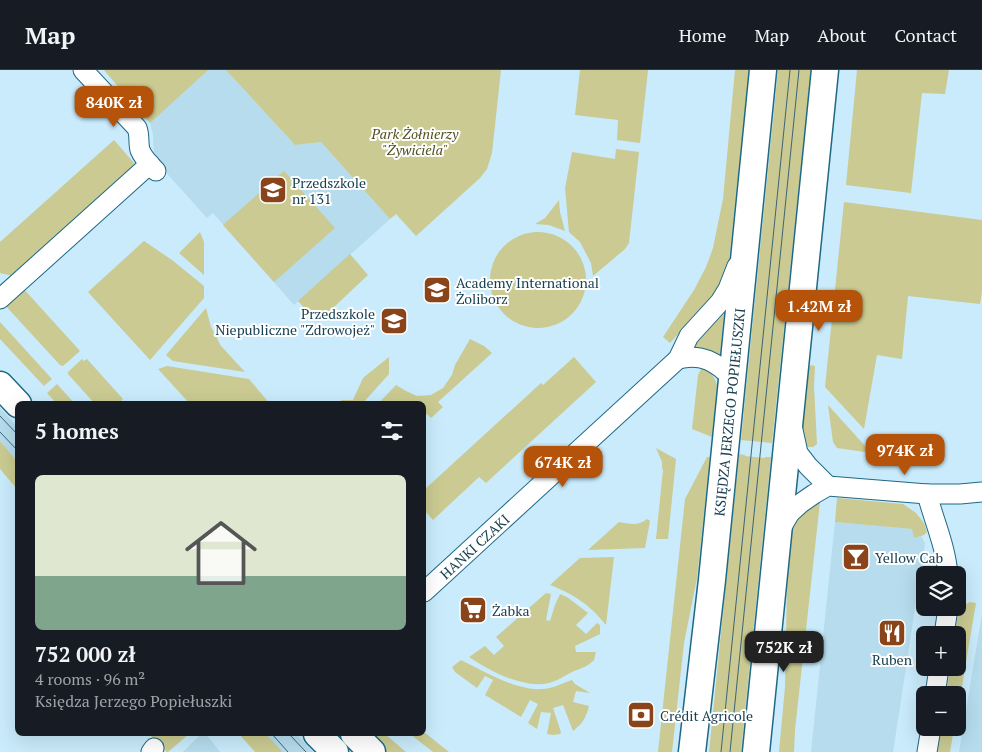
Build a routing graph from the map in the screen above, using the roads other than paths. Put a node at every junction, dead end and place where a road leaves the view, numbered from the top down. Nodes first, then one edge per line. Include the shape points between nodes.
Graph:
1 (83, 70) edge
2 (763, 70) edge
3 (825, 70) edge
4 (746, 238) junction
5 (0, 299) edge
6 (678, 359) junction
7 (732, 378) junction
8 (790, 417) junction
9 (828, 486) junction
10 (982, 492) edge
11 (927, 494) junction
12 (778, 533) junction
13 (948, 566) edge
14 (426, 590) edge
15 (319, 736) edge
16 (356, 736) edge
17 (930, 736) edge
18 (335, 752) edge
19 (372, 752) edge
20 (692, 752) edge
21 (756, 752) edge
22 (927, 752) edge

1 - 5 street via 137,128 140,150 153,168
2 - 4 main road, KSIĘDZA JERZEGO POPIEŁUSZKI
3 - 8 main road
4 - 6 street, HANKI CZAKI via 728,290 689,336
4 - 7 main road, KSIĘDZA JERZEGO POPIEŁUSZKI
6 - 7 street via 709,360
6 - 14 street, HANKI CZAKI
7 - 20 main road, KSIĘDZA JERZEGO POPIEŁUSZKI
8 - 9 street via 798,453
8 - 12 main road
9 - 11 street
9 - 12 street via 790,513
10 - 11 street
11 - 13 street
12 - 21 main road
15 - 18 main road
16 - 19 main road
17 - 22 street

